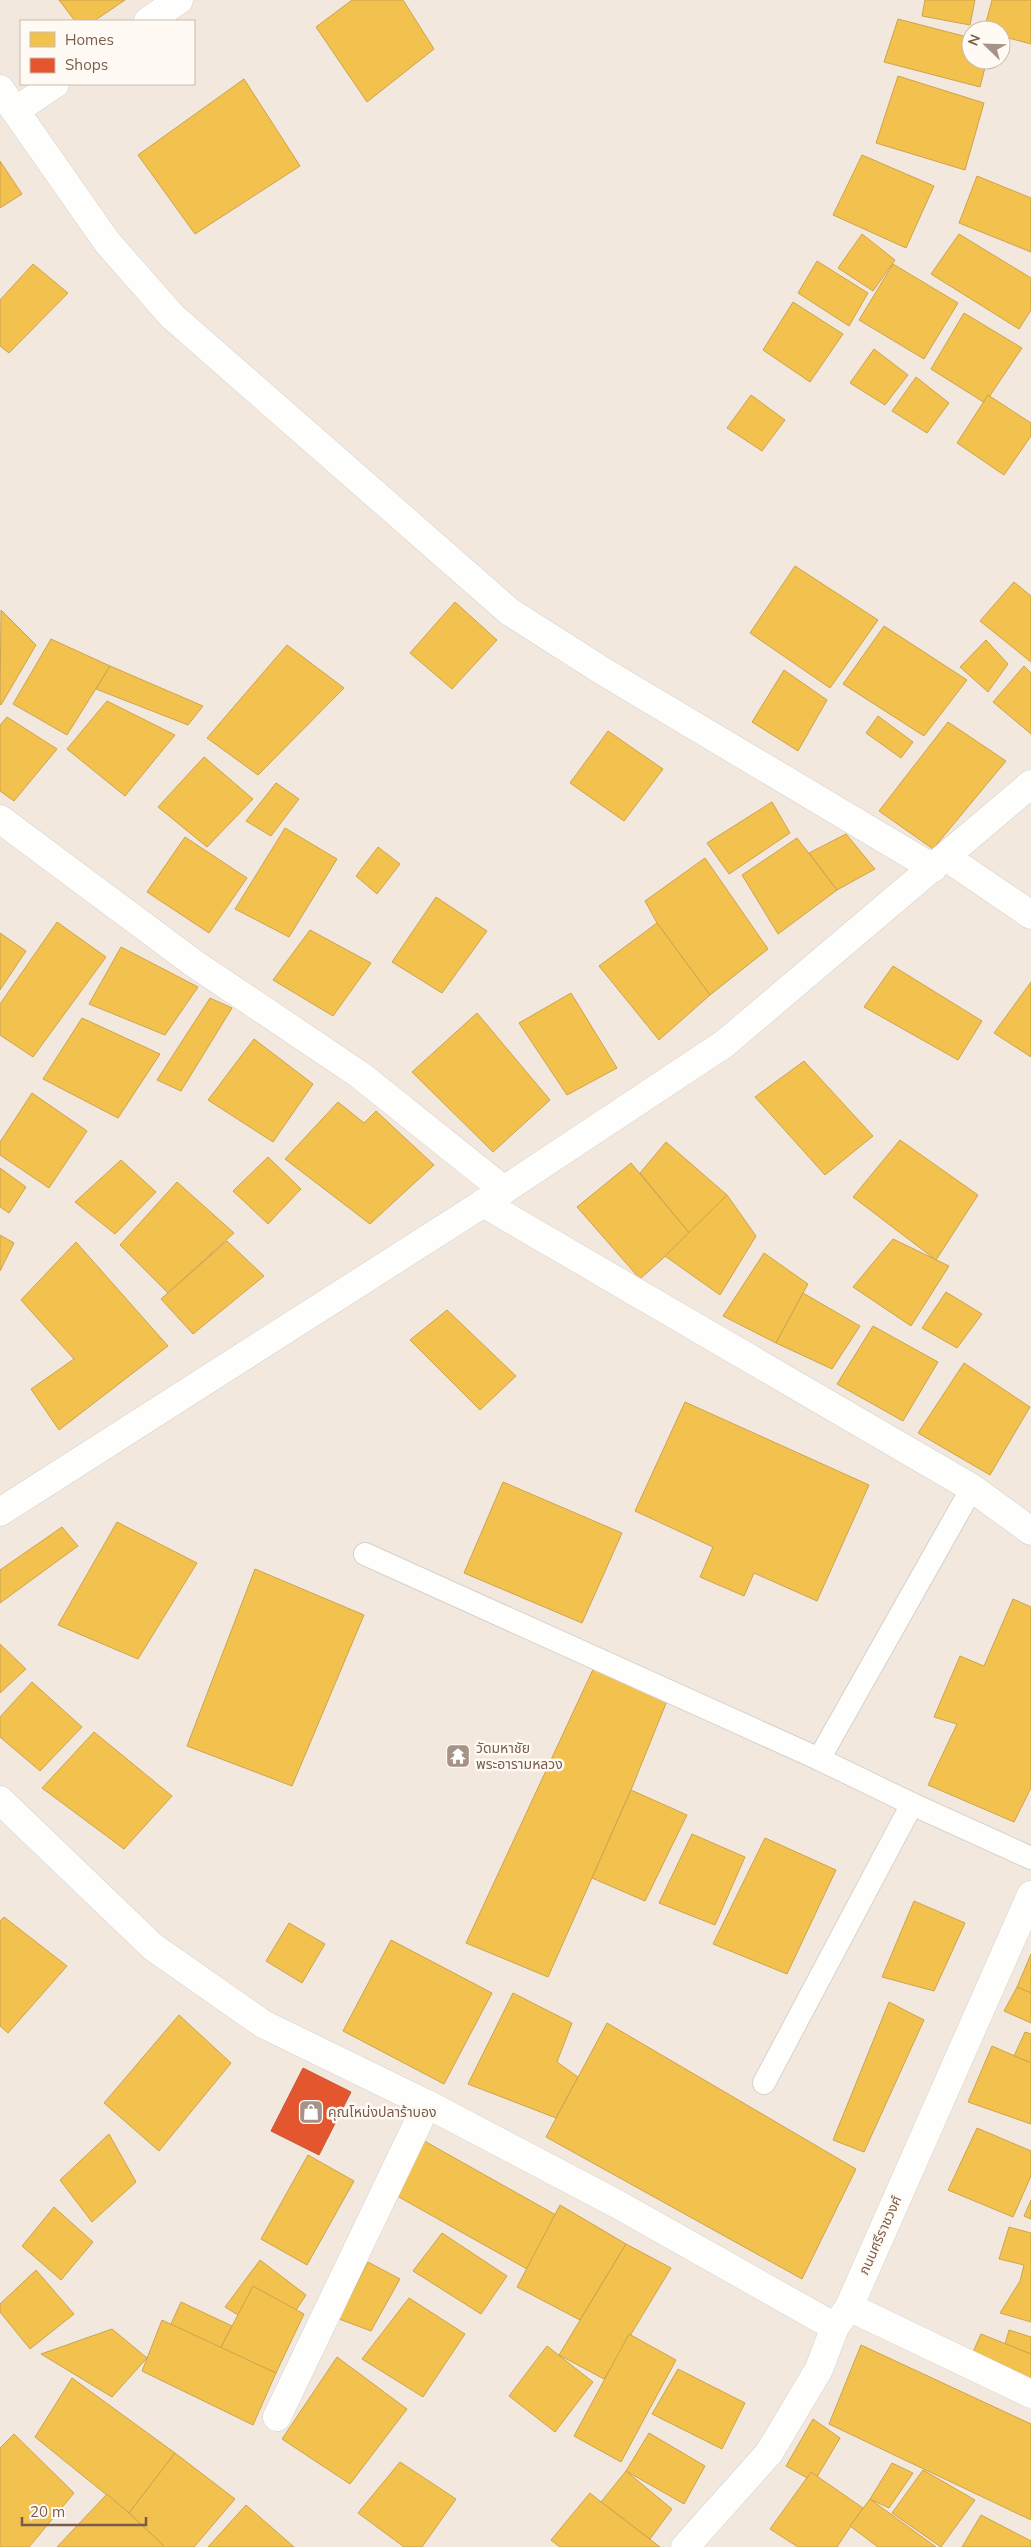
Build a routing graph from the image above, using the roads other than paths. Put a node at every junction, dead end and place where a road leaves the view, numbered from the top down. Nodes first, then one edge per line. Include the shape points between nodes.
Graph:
1 (179, 0) edge
2 (149, 20) edge
3 (54, 85) edge
4 (0, 89) edge
5 (15, 111) junction
6 (1031, 784) edge
7 (0, 819) edge
8 (939, 862) junction
9 (1031, 915) edge
10 (494, 1196) junction
11 (972, 1488) junction
12 (0, 1512) edge
13 (1031, 1531) edge
14 (366, 1554) dead end
15 (819, 1759) junction
16 (0, 1800) edge
17 (912, 1804) junction
18 (1031, 1858) edge
19 (1031, 1895) edge
20 (764, 2083) dead end
21 (427, 2104) junction
22 (842, 2317) junction
23 (1031, 2394) edge
24 (277, 2416) dead end
25 (685, 2547) edge

1 - 2 street
3 - 5 street
4 - 5 street
5 - 8 street via 107,242 172,316 510,612 601,670
6 - 8 street
7 - 10 street via 192,962 360,1075
8 - 9 street
8 - 10 street via 724,1044
10 - 11 street
10 - 12 street
11 - 13 street
11 - 15 lane
14 - 15 lane
15 - 17 lane
16 - 21 street via 160,1952 263,2024
17 - 18 lane
17 - 20 lane
19 - 22 street, ภนนศรีราชวงศ์
21 - 22 street
21 - 24 street
22 - 23 street
22 - 25 street, ภนนศรีราชวงศ์ via 819,2369 769,2453

